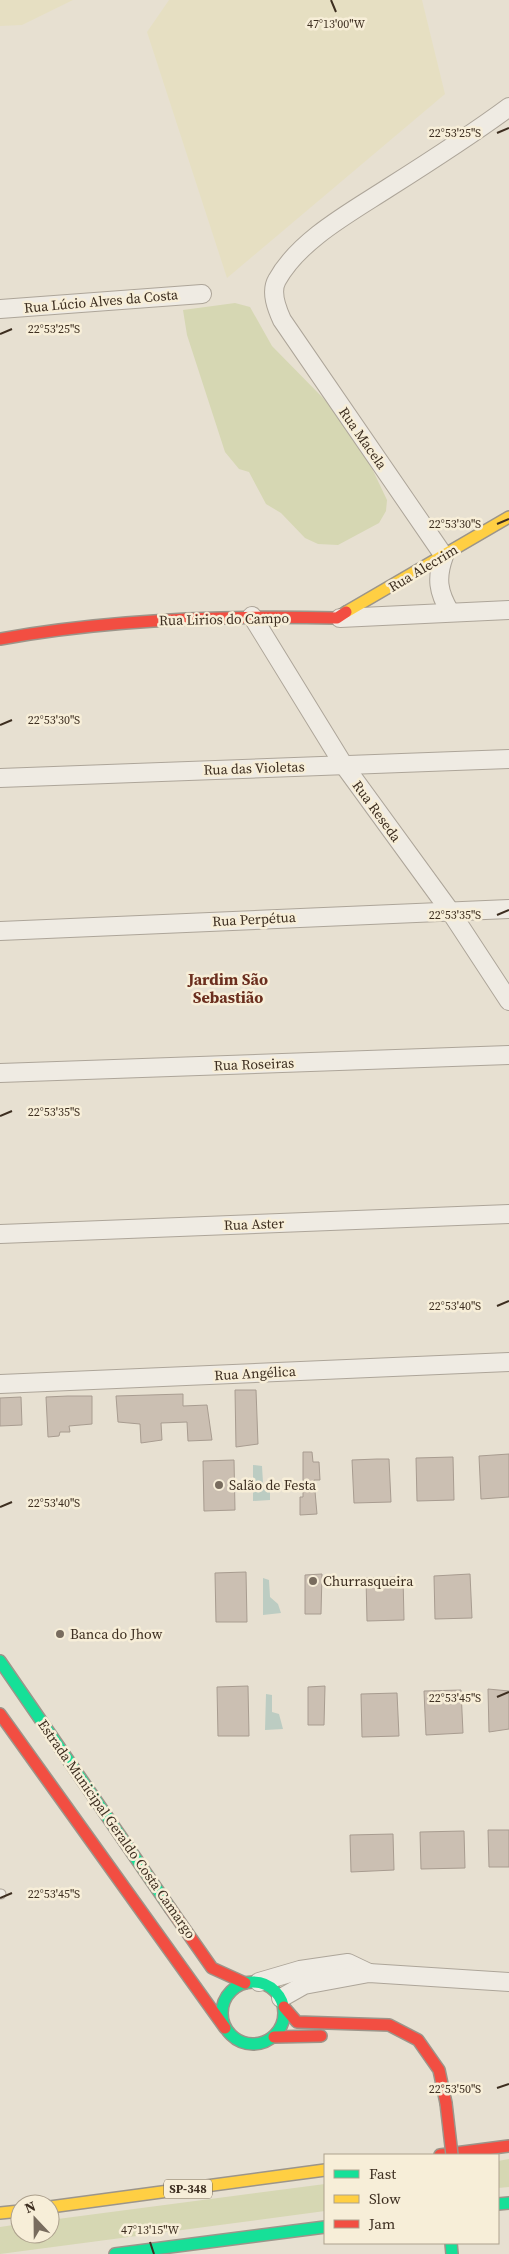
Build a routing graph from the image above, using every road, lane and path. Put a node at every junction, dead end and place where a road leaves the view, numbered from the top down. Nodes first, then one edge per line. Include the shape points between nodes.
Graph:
1 (509, 107) edge
2 (202, 294) dead end
3 (0, 310) edge
4 (509, 517) edge
5 (444, 556) junction
6 (509, 610) edge
7 (450, 612) junction
8 (252, 616) junction
9 (337, 618) junction
10 (0, 639) edge
11 (509, 759) edge
12 (343, 764) junction
13 (0, 778) edge
14 (509, 909) edge
15 (450, 911) junction
16 (0, 931) edge
17 (509, 1001) edge
18 (509, 1055) edge
19 (0, 1073) edge
20 (509, 1214) edge
21 (0, 1234) edge
22 (509, 1362) edge
23 (1, 1383) edge
24 (0, 1661) edge
25 (0, 1714) edge
26 (369, 1973) junction
27 (252, 1982) junction
28 (509, 1982) edge
29 (282, 2003) junction
30 (225, 2028) junction
31 (274, 2037) junction
32 (509, 2146) edge
33 (440, 2154) edge
34 (448, 2154) edge
35 (452, 2154) edge
36 (324, 2170) edge
37 (60, 2206) edge
38 (324, 2227) edge
39 (115, 2254) edge

1 - 5 street, Rua Macela via 329,227 294,258 276,281 275,304 282,320
2 - 3 street, Rua Lúcio Alves da Costa
4 - 5 main road, Rua Alecrim
5 - 7 street via 438,570 438,585
5 - 9 main road, Rua Alecrim
6 - 7 street, Rua Lirios do Campo
7 - 9 street, Rua Lirios do Campo
8 - 9 main road, Rua Lirios do Campo
8 - 10 main road, Rua Lirios do Campo via 153,620 50,630
8 - 12 street, Rua Reseda
11 - 12 street, Rua das Violetas
12 - 13 street, Rua das Violetas
12 - 15 street, Rua Reseda
14 - 15 street, Rua Perpétua
15 - 16 street, Rua Perpétua
15 - 17 street, Rua Reseda
18 - 19 street, Rua Roseiras
20 - 21 street, Rua Aster
22 - 23 street, Rua Angélica
24 - 27 main road, Estrada Municipal Geraldo Costa Camargo via 212,1968
25 - 30 main road, Estrada Municipal Geraldo Costa Camargo
26 - 27 street via 348,1963
26 - 28 street
26 - 29 street via 304,1986
27 - 29 main road via 272,1988
27 - 30 main road via 232,1989 224,2000
29 - 31 main road via 282,2026
29 - 35 main road, bridge via 297,2022 389,2025 418,2040 439,2070
30 - 31 main road via 234,2038 247,2044 261,2043
31 - 33 main road via 364,2032 387,2034 408,2045 428,2068
32 - 34 main road
36 - 37 main road, SP-348
38 - 39 main road

